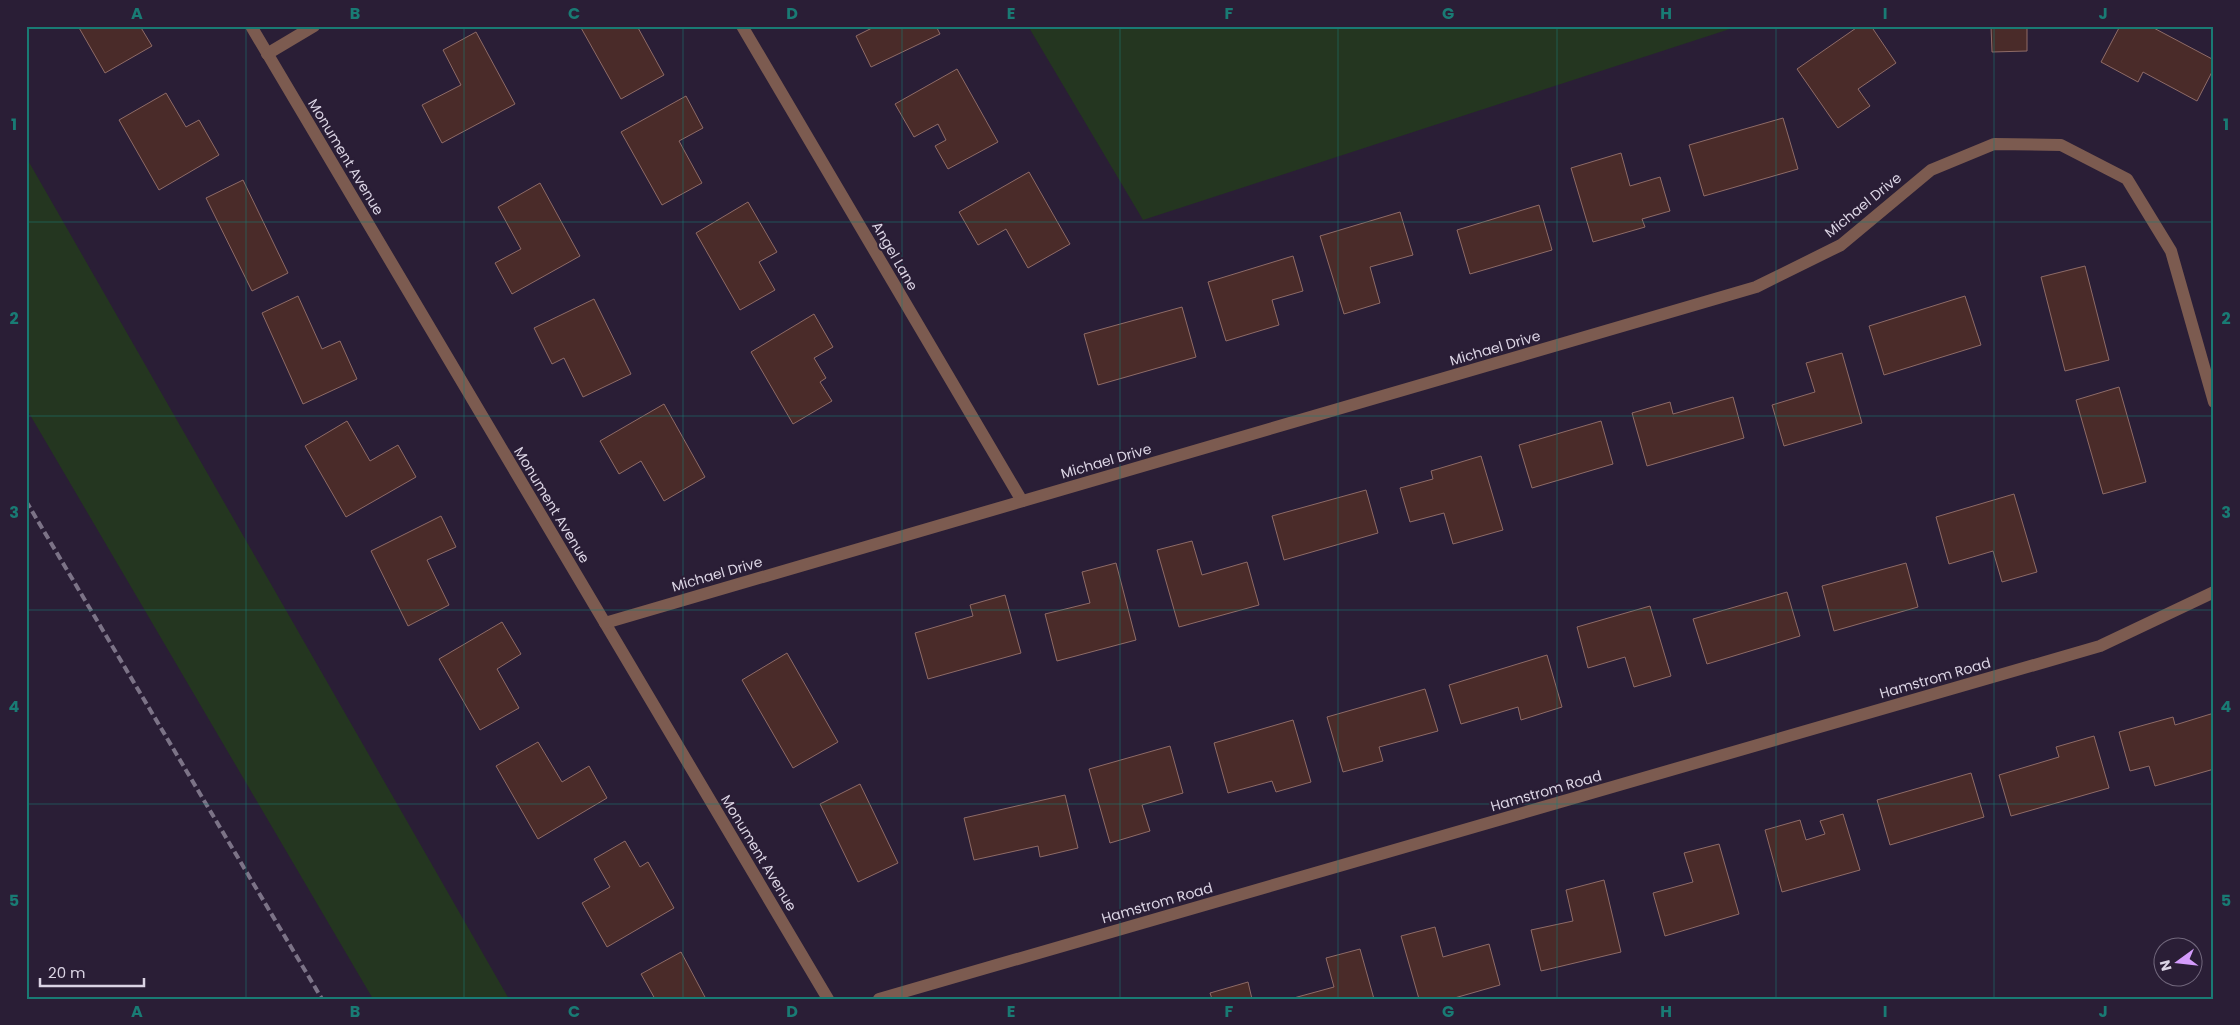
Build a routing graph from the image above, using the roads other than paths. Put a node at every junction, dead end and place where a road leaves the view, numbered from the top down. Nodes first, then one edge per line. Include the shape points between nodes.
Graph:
1 (251, 26) edge
2 (314, 26) edge
3 (742, 26) edge
4 (267, 54) junction
5 (2214, 402) edge
6 (1022, 502) junction
7 (2214, 592) edge
8 (605, 623) junction
9 (828, 999) edge
10 (879, 999) edge

1 - 4 street, Monument Avenue
2 - 4 street
3 - 6 street, Angel Lane
4 - 8 street, Monument Avenue
5 - 6 street, Michael Drive via 2171,251 2127,179 2061,145 1994,144 1931,170 1841,246 1756,287
6 - 8 street, Michael Drive
7 - 10 street, Hamstrom Road via 2100,646
8 - 9 street, Monument Avenue

